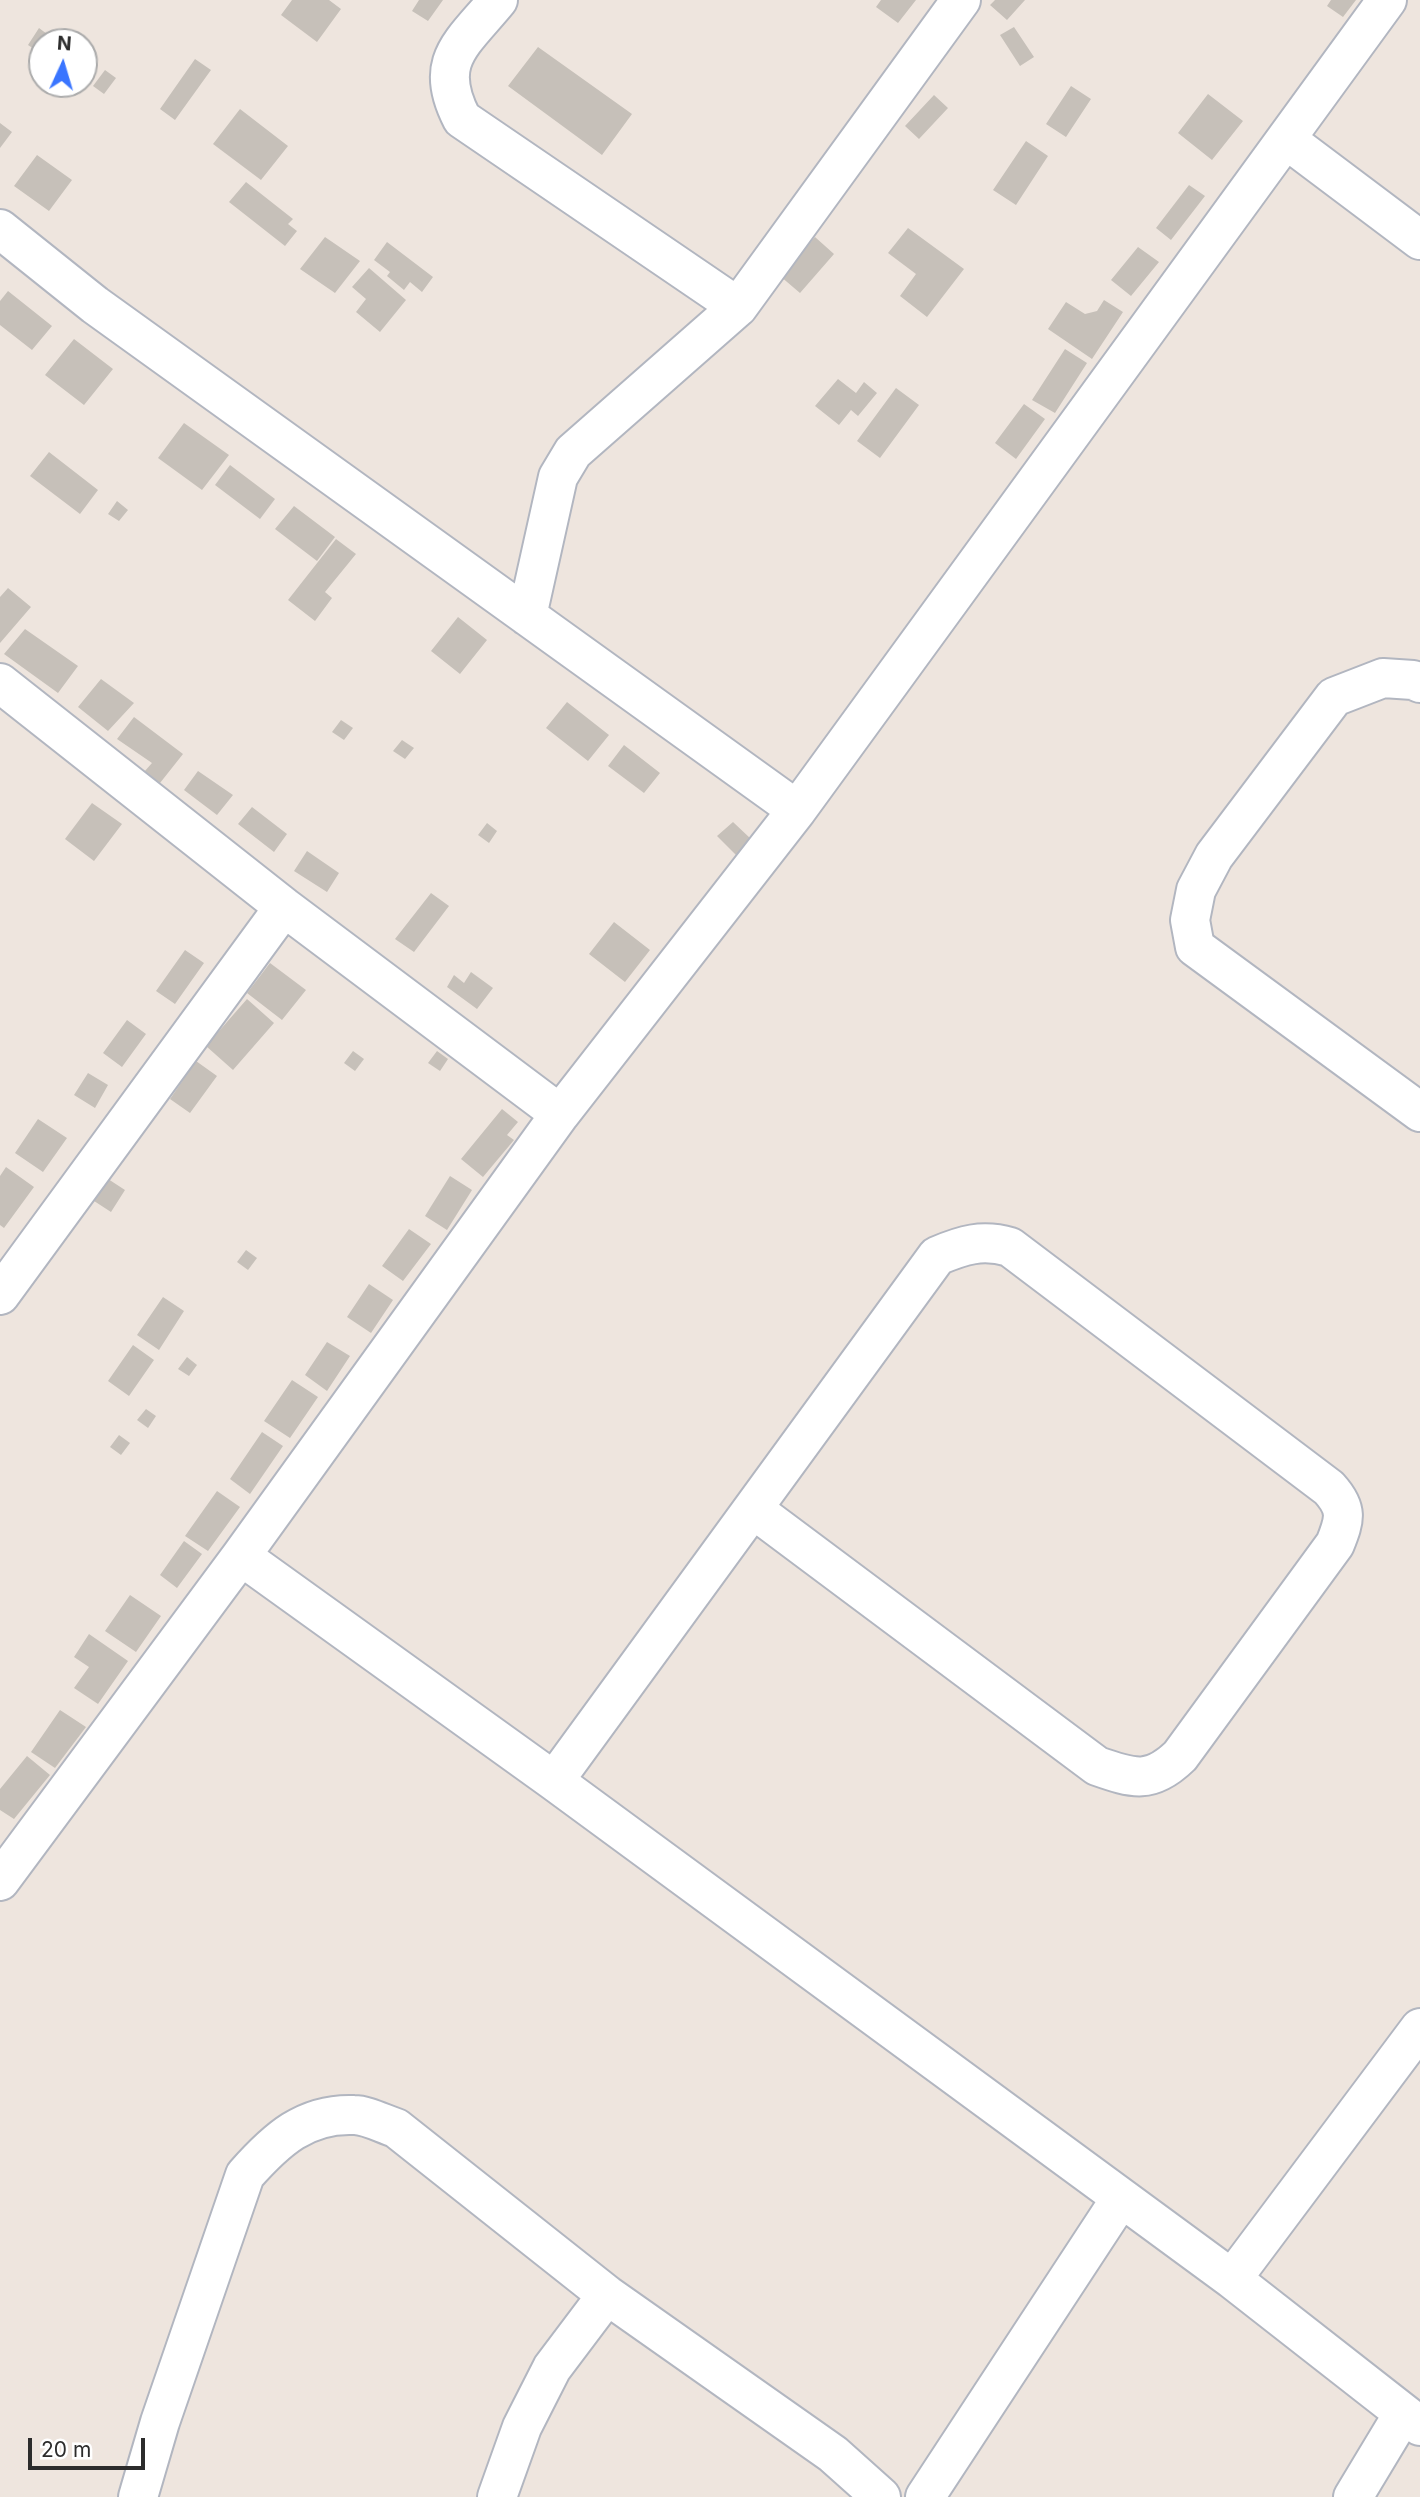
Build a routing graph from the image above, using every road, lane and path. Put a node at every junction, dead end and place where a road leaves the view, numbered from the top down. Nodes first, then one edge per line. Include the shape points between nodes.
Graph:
1 (498, 0) edge
2 (961, 0) edge
3 (1387, 0) edge
4 (1287, 140) junction
5 (0, 229) edge
6 (1420, 240) edge
7 (738, 307) junction
8 (527, 616) junction
9 (1420, 683) edge
10 (1, 686) edge
11 (797, 810) junction
12 (284, 907) junction
13 (1420, 1112) edge
14 (560, 1114) junction
15 (0, 1295) edge
16 (753, 1509) junction
17 (241, 1556) junction
18 (554, 1780) junction
19 (0, 1881) edge
20 (1420, 2028) edge
21 (1121, 2198) junction
22 (1232, 2279) junction
23 (607, 2295) junction
24 (1412, 2420) edge
25 (138, 2497) edge
26 (497, 2497) edge
27 (881, 2497) edge
28 (925, 2497) edge
29 (1353, 2497) edge

1 - 7 street via 453,55 448,79 463,120
2 - 7 street
3 - 4 street
4 - 6 street
4 - 11 street
5 - 8 street via 95,304
7 - 8 street via 573,452 558,477
8 - 11 street
9 - 13 street via 1383,678 1334,697 1214,856 1196,890 1190,920 1195,947
10 - 12 street
11 - 14 street
12 - 14 street
12 - 15 street
14 - 17 street
16 - 16 street via 937,1256 969,1243 993,1242 1010,1247 1329,1488 1341,1502 1343,1524 1335,1544 1181,1756 1161,1774 1127,1776 1097,1766
16 - 18 street
17 - 18 street
17 - 19 street
18 - 21 street
20 - 22 street
21 - 22 street
21 - 28 street
22 - 24 street
23 - 25 street via 396,2128 357,2115 317,2118 272,2144 245,2175
23 - 26 street via 552,2368 522,2427
23 - 27 street via 833,2454
24 - 29 street

